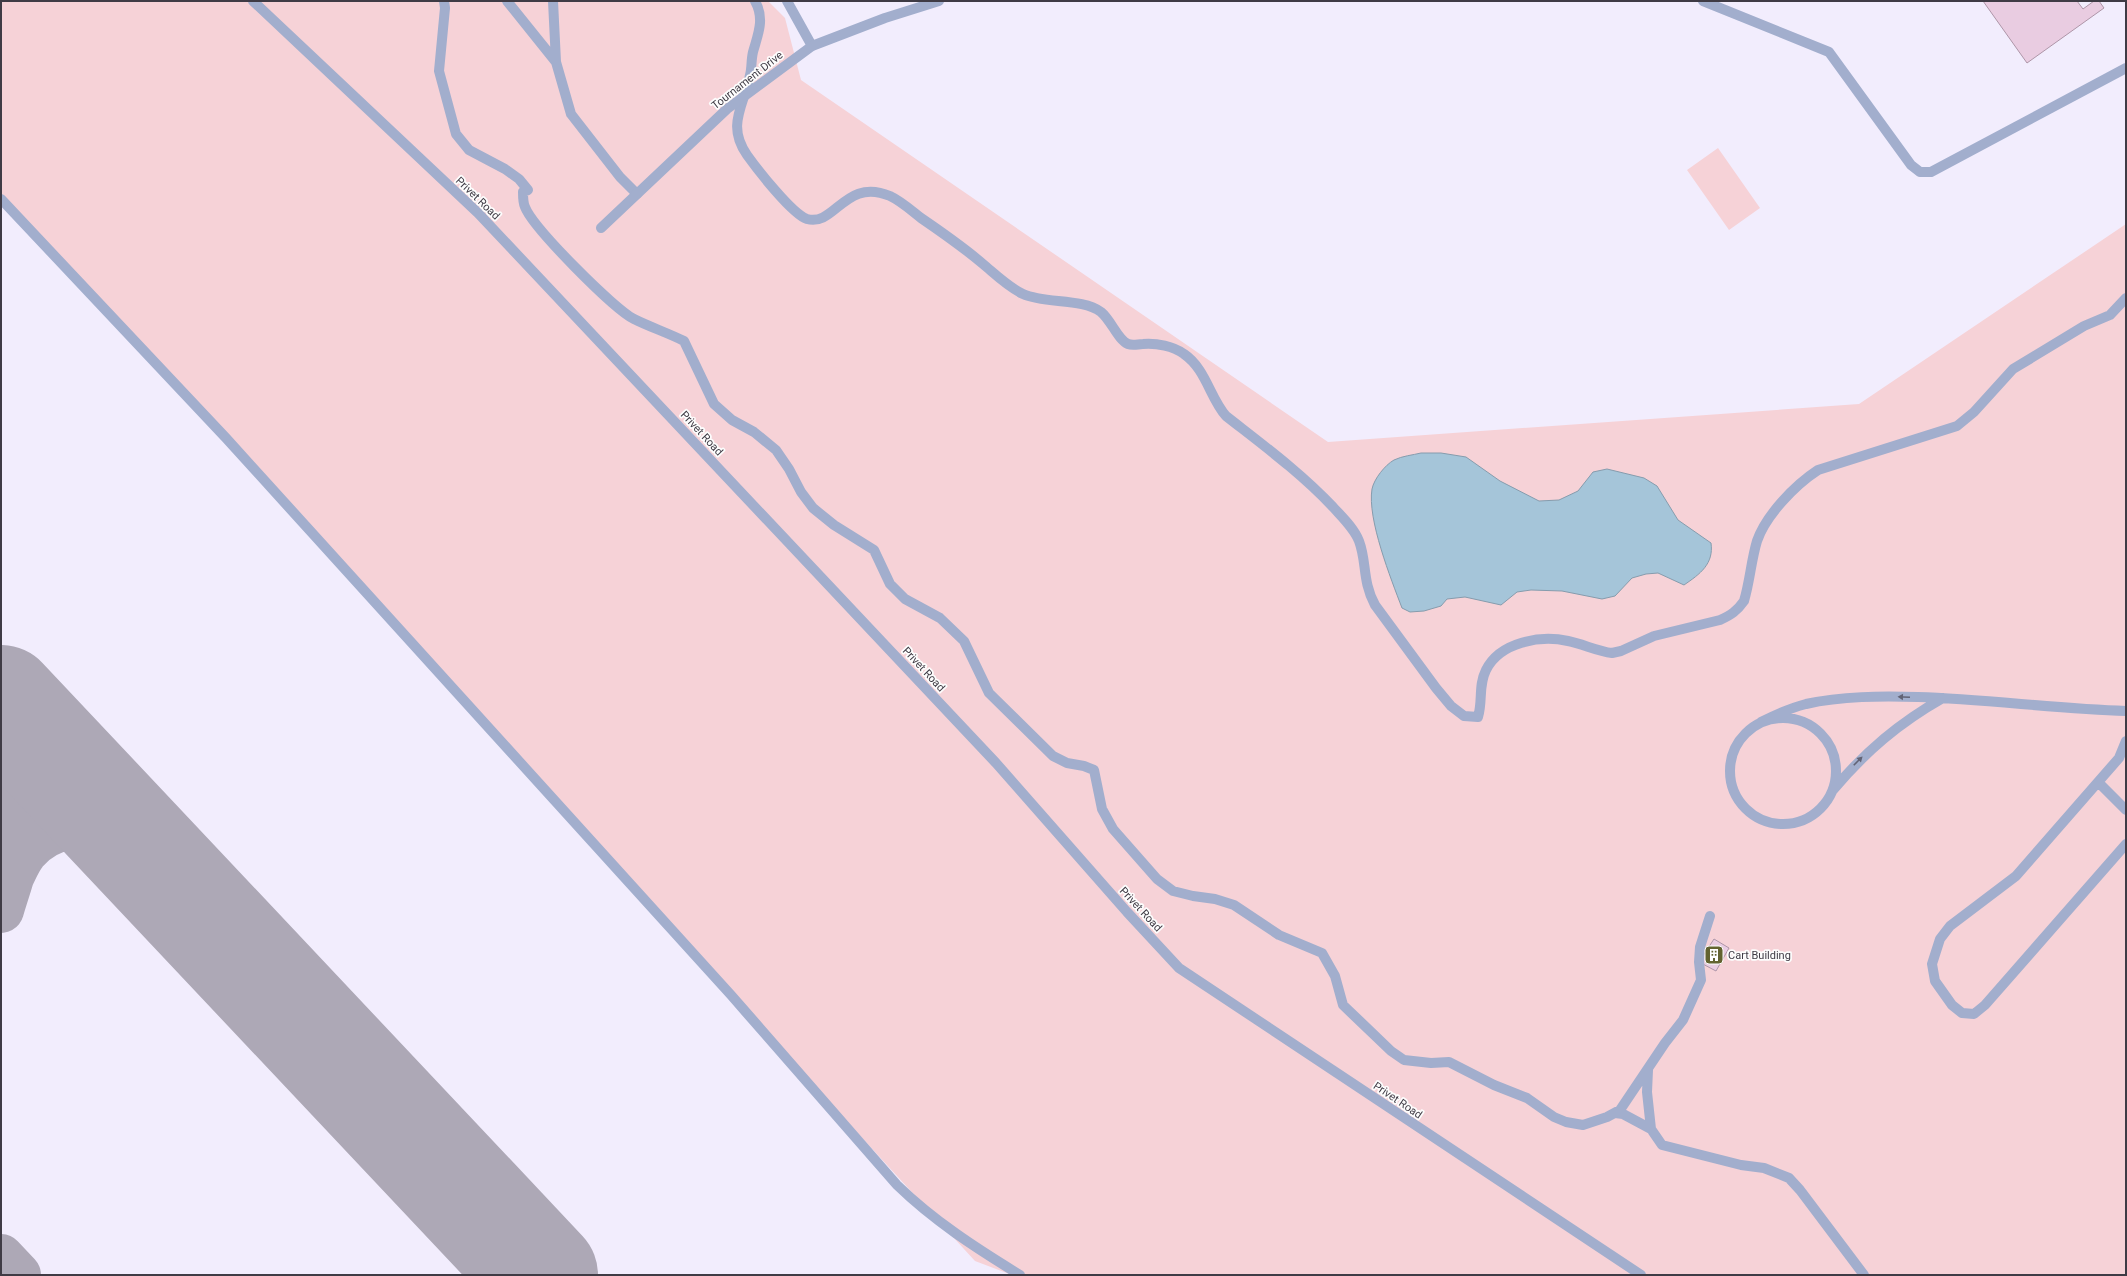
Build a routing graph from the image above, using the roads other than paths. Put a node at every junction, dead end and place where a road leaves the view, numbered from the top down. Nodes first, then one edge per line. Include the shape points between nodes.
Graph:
1 (253, 1) edge
2 (444, 1) edge
3 (507, 1) edge
4 (553, 1) edge
5 (755, 1) edge
6 (787, 1) edge
7 (939, 1) edge
8 (1703, 1) edge
9 (812, 46) junction
10 (556, 62) junction
11 (2126, 68) edge
12 (745, 96) junction
13 (637, 194) junction
14 (1, 199) edge
15 (602, 228) dead end
16 (2126, 298) edge
17 (1943, 698) junction
18 (2126, 711) edge
19 (1761, 722) junction
20 (2126, 741) edge
21 (2098, 782) junction
22 (1833, 790) junction
23 (2126, 810) edge
24 (2126, 844) edge
25 (1710, 916) dead end
26 (1648, 1070) junction
27 (1615, 1113) junction
28 (1651, 1129) junction
29 (1020, 1275) edge
30 (1641, 1275) edge
31 (1864, 1275) edge

1 - 30 street, Privet Road via 478,213 996,763 1127,912 1180,968
2 - 27 street via 439,71 456,134 469,150 506,169 519,179 528,190 523,192 525,208 532,218 609,301 633,319 684,341 714,404 732,420 754,432 776,450 813,508 834,525 874,550 890,584 905,599 940,618 964,641 986,688 994,698 1053,756 1067,763 1094,770 1102,808 1113,829 1157,879 1173,891 1234,905 1279,935 1322,953 1335,976 1343,1005 1391,1051 1404,1060 1449,1062 1494,1085 1528,1098 1554,1117 1566,1122 1583,1125
3 - 10 street
4 - 10 street
5 - 12 street via 760,10 761,24
6 - 9 street
7 - 9 street, Tournament Drive
8 - 11 street via 1829,52 1911,165 1920,172 1931,172
9 - 12 street, Tournament Drive
10 - 13 street via 571,114 620,177
12 - 13 street, Tournament Drive via 727,109
12 - 16 street via 736,126 738,140 764,177 801,216 808,219 823,218 850,196 860,193 874,192 891,197 942,231 1023,294 1100,311 1128,344 1154,344 1184,354 1203,375 1219,408 1226,416 1288,464 1341,516 1358,540 1369,594 1381,614 1444,698 1464,716 1478,717 1480,689 1487,669 1500,654 1518,644 1556,640 1612,653 1654,636 1729,616 1738,610 1744,601 1762,530 1782,502 1806,478 1818,470 1957,426 1974,412 2013,368 2084,326 2110,315
13 - 15 street, Tournament Drive
14 - 29 street via 242,455 725,989 897,1185 952,1233
17 - 18 street
17 -> 19 street via 1892,696 1806,704
22 -> 17 street via 1857,762 1899,725
19 - 22 street via 1777,718 1795,719 1812,726 1826,739 1834,755 1836,773
19 - 22 street via 1747,732 1736,745 1731,761 1730,778 1745,808 1759,818 1775,823 1792,823 1809,817 1823,806
20 - 21 street via 2119,758
21 - 23 street
21 - 24 street via 2016,876 1950,926 1940,939 1932,964 1935,981 1952,1005 1962,1013 1974,1014 1985,1005
25 - 26 street via 1700,947 1701,980 1683,1020
26 - 27 street via 1620,1110
26 - 28 street via 1647,1092
27 - 28 street via 1623,1114
28 - 31 street via 1662,1145 1741,1165 1764,1168 1789,1178

